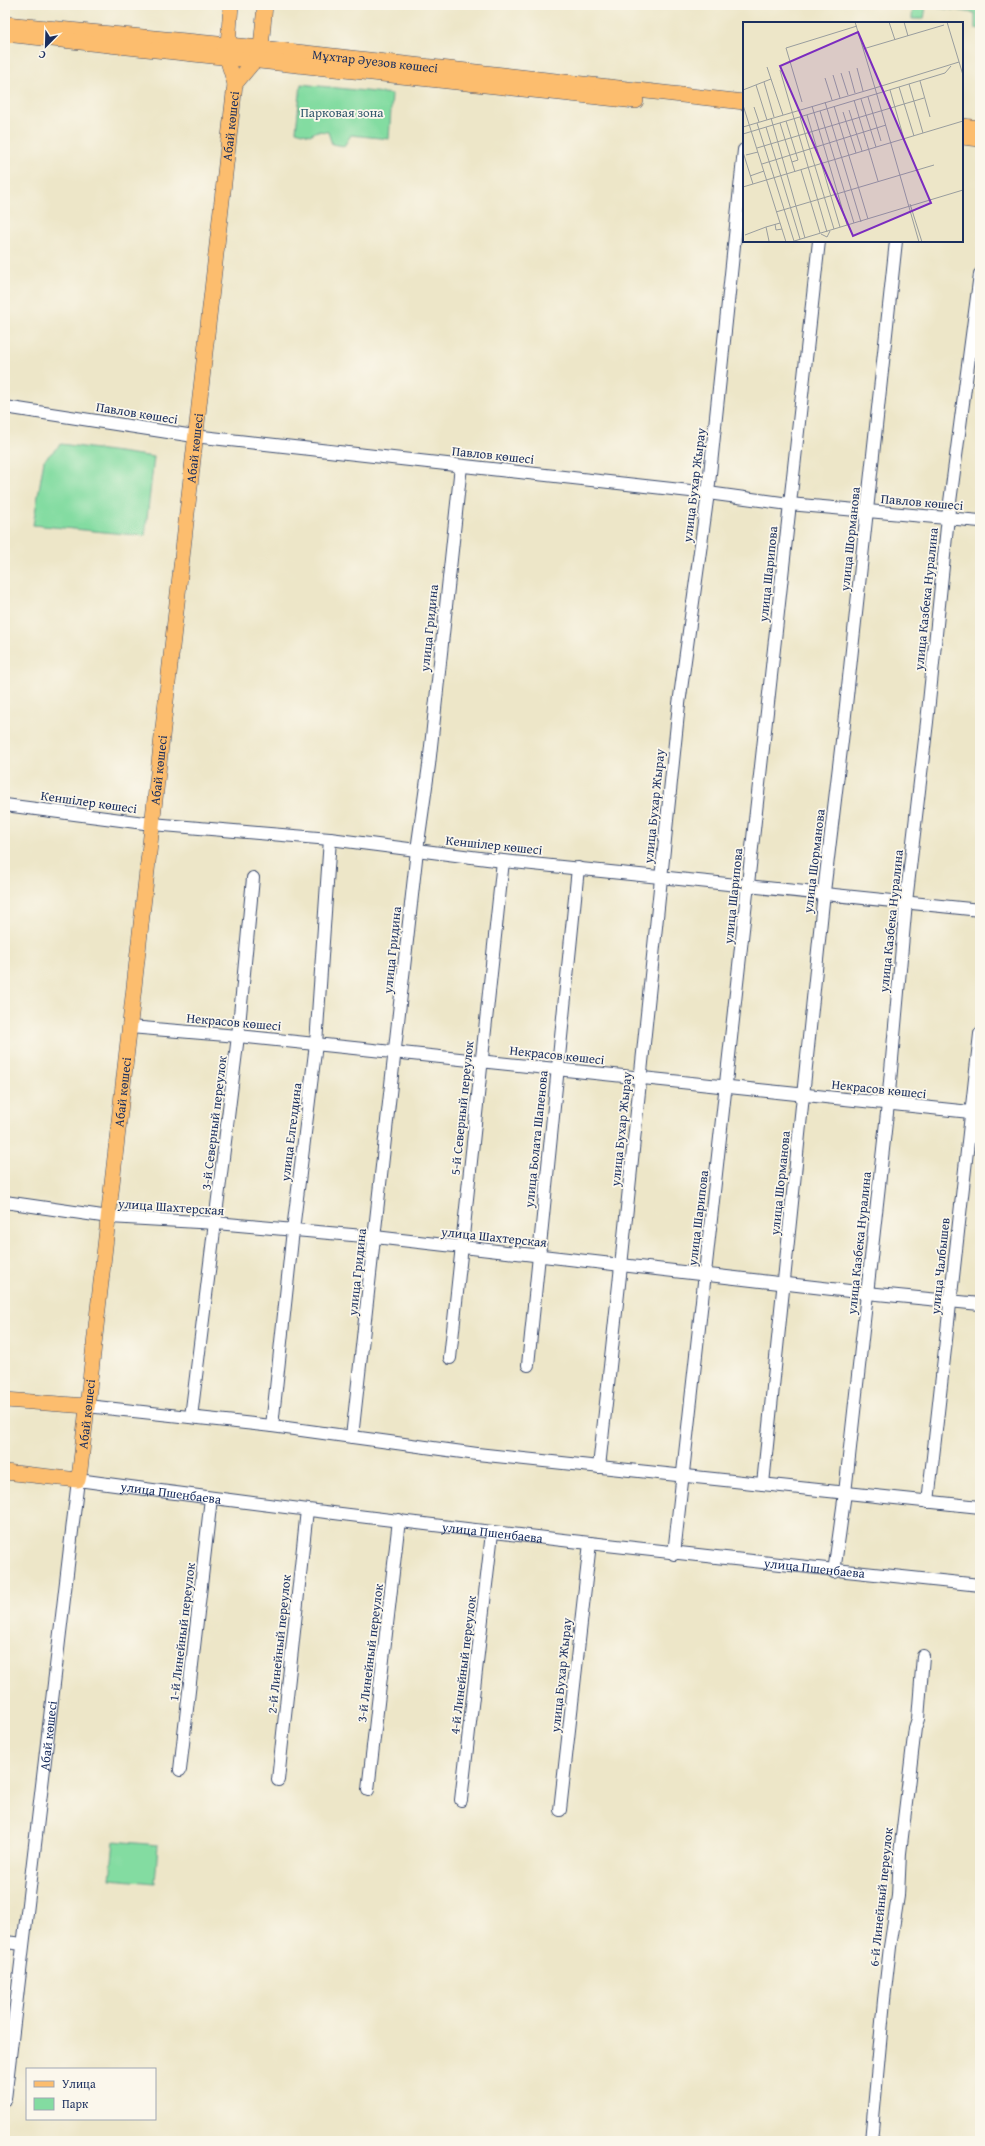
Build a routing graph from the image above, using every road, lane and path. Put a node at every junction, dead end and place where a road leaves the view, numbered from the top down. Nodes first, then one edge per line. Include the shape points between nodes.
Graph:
1 (231, 5) edge
2 (265, 5) edge
3 (5, 24) edge
4 (5, 34) edge
5 (227, 52) junction
6 (258, 54) junction
7 (235, 84) junction
8 (743, 102) edge
9 (743, 112) edge
10 (963, 126) edge
11 (980, 128) edge
12 (963, 137) edge
13 (980, 139) edge
14 (743, 160) edge
15 (819, 242) edge
16 (896, 242) edge
17 (980, 274) edge
18 (5, 407) edge
19 (194, 436) junction
20 (461, 466) junction
21 (708, 493) junction
22 (789, 504) junction
23 (867, 511) junction
24 (948, 517) junction
25 (980, 521) edge
26 (5, 805) edge
27 (152, 824) junction
28 (330, 840) junction
29 (417, 850) junction
30 (503, 861) junction
31 (578, 868) junction
32 (661, 877) junction
33 (253, 878) dead end
34 (748, 886) junction
35 (824, 892) junction
36 (906, 902) junction
37 (980, 910) edge
38 (130, 1027) junction
39 (980, 1034) edge
40 (238, 1036) junction
41 (316, 1044) junction
42 (396, 1052) junction
43 (481, 1061) junction
44 (558, 1069) junction
45 (640, 1078) junction
46 (727, 1087) junction
47 (804, 1095) junction
48 (888, 1104) junction
49 (976, 1113) edge
50 (5, 1202) edge
51 (109, 1217) junction
52 (216, 1223) junction
53 (293, 1230) junction
54 (375, 1237) junction
55 (461, 1248) junction
56 (538, 1255) junction
57 (622, 1266) junction
58 (705, 1275) junction
59 (784, 1283) junction
60 (867, 1293) junction
61 (951, 1301) junction
62 (980, 1304) edge
63 (450, 1358) dead end
64 (528, 1365) dead end
65 (5, 1400) edge
66 (87, 1406) junction
67 (191, 1417) junction
68 (272, 1426) junction
69 (352, 1437) junction
70 (598, 1466) junction
71 (5, 1472) edge
72 (683, 1476) junction
73 (78, 1480) junction
74 (763, 1484) junction
75 (845, 1493) junction
76 (211, 1498) junction
77 (928, 1502) junction
78 (980, 1507) edge
79 (307, 1510) junction
80 (399, 1520) junction
81 (492, 1533) junction
82 (590, 1543) junction
83 (674, 1554) junction
84 (834, 1572) junction
85 (980, 1585) edge
86 (923, 1656) dead end
87 (180, 1770) dead end
88 (278, 1780) dead end
89 (368, 1790) dead end
90 (461, 1800) dead end
91 (560, 1810) dead end
92 (5, 1942) edge
93 (23, 1944) junction
94 (5, 2099) edge
95 (871, 2141) edge

1 - 5 main road, Абай көшесі
2 - 6 main road
3 - 5 main road, Мұхтар Әуезов көшесі
4 - 5 main road, Мұхтар Әуезов көшесі
5 - 6 main road, Мұхтар Әуезов көшесі
5 - 7 main road, Абай көшесі
6 - 7 main road, Абай көшесі
6 - 8 main road, Мұхтар Әуезов көшесі
6 - 9 main road, Мұхтар Әуезов көшесі
7 - 19 main road, Абай көшесі
10 - 11 main road
12 - 13 main road
14 - 21 street, улица Бухар Жырау
15 - 22 street, улица Шарипова
16 - 23 street, улица Шорманова
17 - 24 street, улица Казбека Нуралина
18 - 19 street, Павлов көшесі
19 - 20 street, Павлов көшесі
19 - 27 main road, Абай көшесі
20 - 21 street, Павлов көшесі
20 - 29 street, улица Гридина via 429,765
21 - 22 street, Павлов көшесі
21 - 32 street, улица Бухар Жырау via 680,693
22 - 23 street, Павлов көшесі
22 - 34 street, улица Шарипова
23 - 24 street, Павлов көшесі
23 - 35 street, улица Шорманова
24 - 25 street, Павлов көшесі
24 - 36 street, улица Казбека Нуралина
26 - 27 street, Кеншілер көшесі
27 - 28 street, Кеншілер көшесі
27 - 38 main road, Абай көшесі
28 - 29 street, Кеншілер көшесі
28 - 41 street, улица Елгелдина
29 - 30 street, Кеншілер көшесі
29 - 42 street, улица Гридина
30 - 31 street, Кеншілер көшесі
30 - 43 street, 5-й Северный переулок
31 - 32 street, Кеншілер көшесі
31 - 44 street, улица Болата Шапенова
32 - 34 street, Кеншілер көшесі
32 - 45 street, улица Бухар Жырау
33 - 40 street, 3-й Северный переулок
34 - 35 street, Кеншілер көшесі
34 - 46 street, улица Шарипова
35 - 36 street, Кеншілер көшесі
35 - 47 street, улица Шорманова
36 - 37 street, Кеншілер көшесі
36 - 48 street, улица Казбека Нуралина
38 - 40 street, Некрасов көшесі
38 - 51 main road, Абай көшесі
39 - 49 street, улица Чалбышев
40 - 41 street, Некрасов көшесі
40 - 52 street, 3-й Северный переулок
41 - 42 street, Некрасов көшесі
41 - 53 street, улица Елгелдина
42 - 43 street, Некрасов көшесі
42 - 54 street, улица Гридина
43 - 44 street, Некрасов көшесі
43 - 55 street, 5-й Северный переулок
44 - 45 street, Некрасов көшесі
44 - 56 street, улица Болата Шапенова
45 - 46 street, Некрасов көшесі
45 - 57 street, улица Бухар Жырау
46 - 47 street, Некрасов көшесі
46 - 58 street, улица Шарипова
47 - 48 street, Некрасов көшесі
47 - 59 street, улица Шорманова
48 - 49 street, Некрасов көшесі
48 - 60 street, улица Казбека Нуралина
49 - 61 street, улица Чалбышев
50 - 51 street, улица Шахтерская
51 - 52 street, улица Шахтерская
51 - 66 main road, Абай көшесі
52 - 53 street, улица Шахтерская
52 - 67 street, 3-й Северный переулок
53 - 54 street, улица Шахтерская
53 - 68 street, улица Елгелдина
54 - 55 street, улица Шахтерская
54 - 69 street, улица Гридина
55 - 56 street, улица Шахтерская
55 - 63 street, 5-й Северный переулок
56 - 57 street, улица Шахтерская
56 - 64 street, улица Болата Шапенова
57 - 58 street, улица Шахтерская
57 - 70 street, улица Бухар Жырау
58 - 59 street, улица Шахтерская
58 - 72 street, улица Шарипова
59 - 60 street, улица Шахтерская
59 - 74 street, улица Шорманова
60 - 61 street, улица Шахтерская
60 - 75 street, улица Казбека Нуралина
61 - 62 street, улица Шахтерская
61 - 77 street, улица Чалбышев
65 - 66 main road
66 - 67 street
66 - 73 main road, Абай көшесі
67 - 68 street
68 - 69 street
69 - 70 street via 477,1454
70 - 72 street
71 - 73 main road, улица Пшенбаева
72 - 74 street
72 - 83 street, улица Шарипова
73 - 76 street, улица Пшенбаева
73 - 93 street, Абай көшесі
74 - 75 street
75 - 77 street
75 - 84 street, улица Казбека Нуралина
76 - 79 street, улица Пшенбаева
76 - 87 street, 1-й Линейный переулок
77 - 78 street
79 - 80 street, улица Пшенбаева
79 - 88 street, 2-й Линейный переулок
80 - 81 street, улица Пшенбаева
80 - 89 street, 3-й Линейный переулок
81 - 82 street, улица Пшенбаева
81 - 90 street, 4-й Линейный переулок
82 - 83 street, улица Пшенбаева
82 - 91 street, улица Бухар Жырау
83 - 84 street, улица Пшенбаева
84 - 85 street, улица Пшенбаева
86 - 95 street, 6-й Линейный переулок
92 - 93 street
93 - 94 street, Абай көшесі

